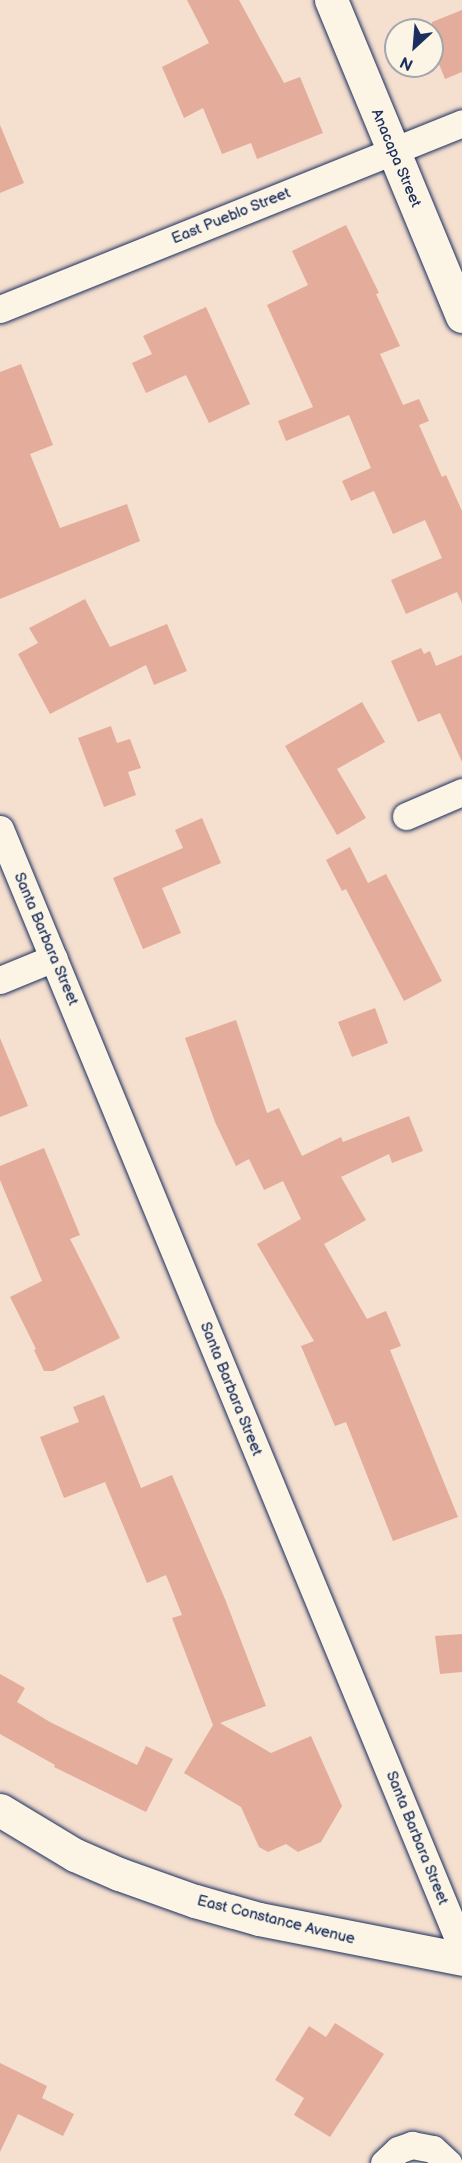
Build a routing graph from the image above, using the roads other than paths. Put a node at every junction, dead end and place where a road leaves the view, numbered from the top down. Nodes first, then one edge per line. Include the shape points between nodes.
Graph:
1 (331, 0) edge
2 (462, 123) edge
3 (393, 152) junction
4 (0, 309) edge
5 (462, 316) edge
6 (462, 792) edge
7 (406, 816) dead end
8 (0, 829) edge
9 (54, 958) junction
10 (0, 980) edge
11 (0, 1810) edge
12 (462, 1948) edge
13 (462, 1959) edge
14 (384, 2163) edge
15 (448, 2163) edge

1 - 3 street, Anacapa Street
2 - 3 street, East Pueblo Street
3 - 4 street, East Pueblo Street
3 - 5 street, Anacapa Street
6 - 7 street
8 - 9 street, Santa Barbara Street
9 - 10 street
9 - 12 street, Santa Barbara Street
11 - 13 street, East Constance Avenue via 75,1855 195,1901 294,1927
14 - 15 street via 398,2150 412,2145 433,2149

